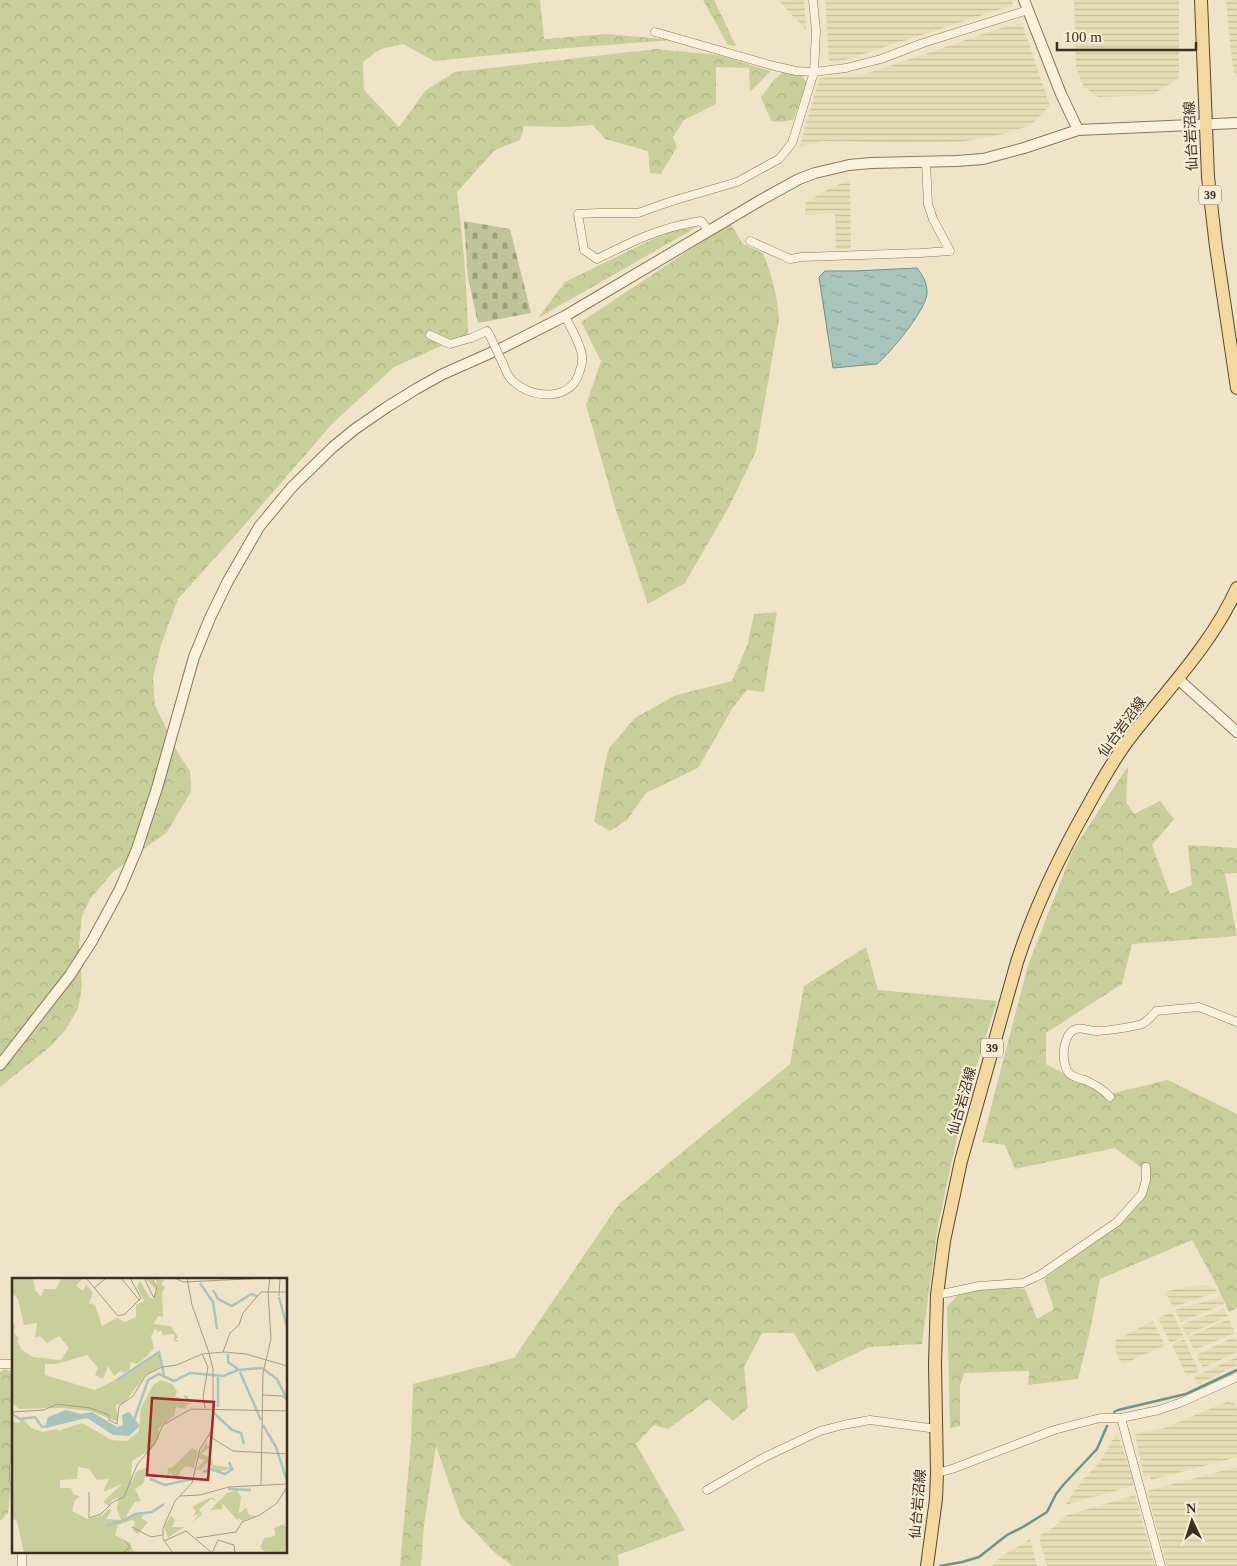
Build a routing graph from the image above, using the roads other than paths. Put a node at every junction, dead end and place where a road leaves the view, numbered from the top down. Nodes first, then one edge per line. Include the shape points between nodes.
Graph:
1 (812, 0) edge
2 (1201, 0) edge
3 (1026, 5) edge
4 (656, 32) dead end
5 (814, 72) junction
6 (1237, 123) edge
7 (1205, 124) junction
8 (1078, 130) junction
9 (926, 162) junction
10 (709, 231) junction
11 (750, 241) dead end
12 (565, 316) junction
13 (430, 334) dead end
14 (1237, 388) edge
15 (1237, 588) edge
16 (1178, 679) junction
17 (1237, 732) edge
18 (1237, 1022) edge
19 (0, 1065) edge
20 (1110, 1097) dead end
21 (1146, 1166) dead end
22 (937, 1295) junction
23 (1237, 1377) edge
24 (1122, 1418) junction
25 (937, 1429) junction
26 (937, 1473) junction
27 (708, 1490) dead end
28 (927, 1566) edge
29 (1161, 1566) edge

1 - 5 street via 816,31
2 - 7 main road, 仙台岩沼線 / 39
3 - 5 street via 881,58 846,68
3 - 8 street
4 - 5 street via 774,66
5 - 10 street via 792,144 779,159 736,182 638,213 578,214 584,250 597,259 659,230 681,224 701,221
6 - 7 street
7 - 8 street
7 - 14 main road, 仙台岩沼線 / 39 via 1216,247
8 - 9 street via 983,159
9 - 10 street via 849,165 815,173 798,179
9 - 11 street via 928,204 950,251 790,259
10 - 12 street
12 - 13 street, bridge via 582,358 573,384 565,392 553,395 532,392 515,383 487,331 450,344
12 - 19 street via 443,374 386,407 333,447 292,487 259,528 228,581 194,657 154,797 120,889 70,976
15 - 16 main road, 仙台岩沼線 / 39 via 1222,617
16 - 17 street
16 - 22 main road, 仙台岩沼線 / 39 via 1128,740 1104,778 1057,863 1027,931 961,1161 944,1241
18 - 20 street via 1199,1007 1156,1011 1151,1018 1134,1026 1095,1031 1076,1029 1065,1046 1065,1066 1071,1074
21 - 22 street via 1142,1194 1118,1222 1040,1275 1023,1283 978,1286
22 - 25 main road, 仙台岩沼線 / 39
23 - 24 street via 1182,1402
24 - 26 street via 1100,1418 1054,1430
24 - 29 street
25 - 26 main road, 仙台岩沼線 / 39
25 - 27 street via 870,1420 820,1431 763,1458
26 - 28 main road, 仙台岩沼線 / 39

